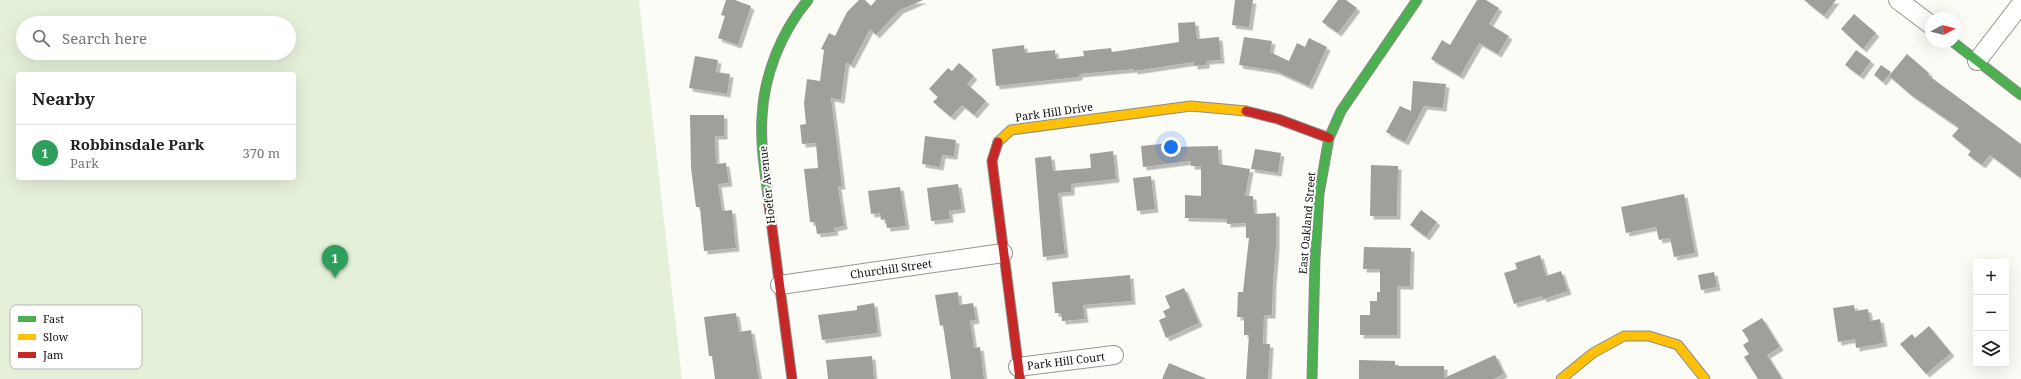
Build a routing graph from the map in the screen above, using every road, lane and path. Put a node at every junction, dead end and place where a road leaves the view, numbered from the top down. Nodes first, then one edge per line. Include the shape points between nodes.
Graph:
1 (1417, 0) edge
2 (1898, 0) edge
3 (804, 1) edge
4 (2021, 4) edge
5 (1925, 20) edge
6 (1961, 48) edge
7 (1977, 61) junction
8 (2021, 95) edge
9 (1329, 138) junction
10 (1003, 253) junction
11 (780, 284) junction
12 (1114, 355) dead end
13 (1019, 373) edge
14 (792, 379) edge
15 (1312, 379) edge
16 (1561, 379) edge
17 (1705, 379) edge

1 - 9 street, East Oakland Street via 1341,111
2 - 5 street
3 - 11 street, Hoefer Avenue via 775,57 762,116 768,194
4 - 7 street
6 - 7 street
7 - 8 street
9 - 10 street, Park Hill Drive via 1278,118 1216,106 1191,106 1011,130 999,140 992,161
9 - 15 street, East Oakland Street via 1319,194 1314,259
10 - 11 street, Churchill Street
10 - 13 street, Park Hill Drive
11 - 14 street, Hoefer Avenue
12 - 13 street, Park Hill Court
16 - 17 street via 1593,352 1624,336 1649,336 1678,345

